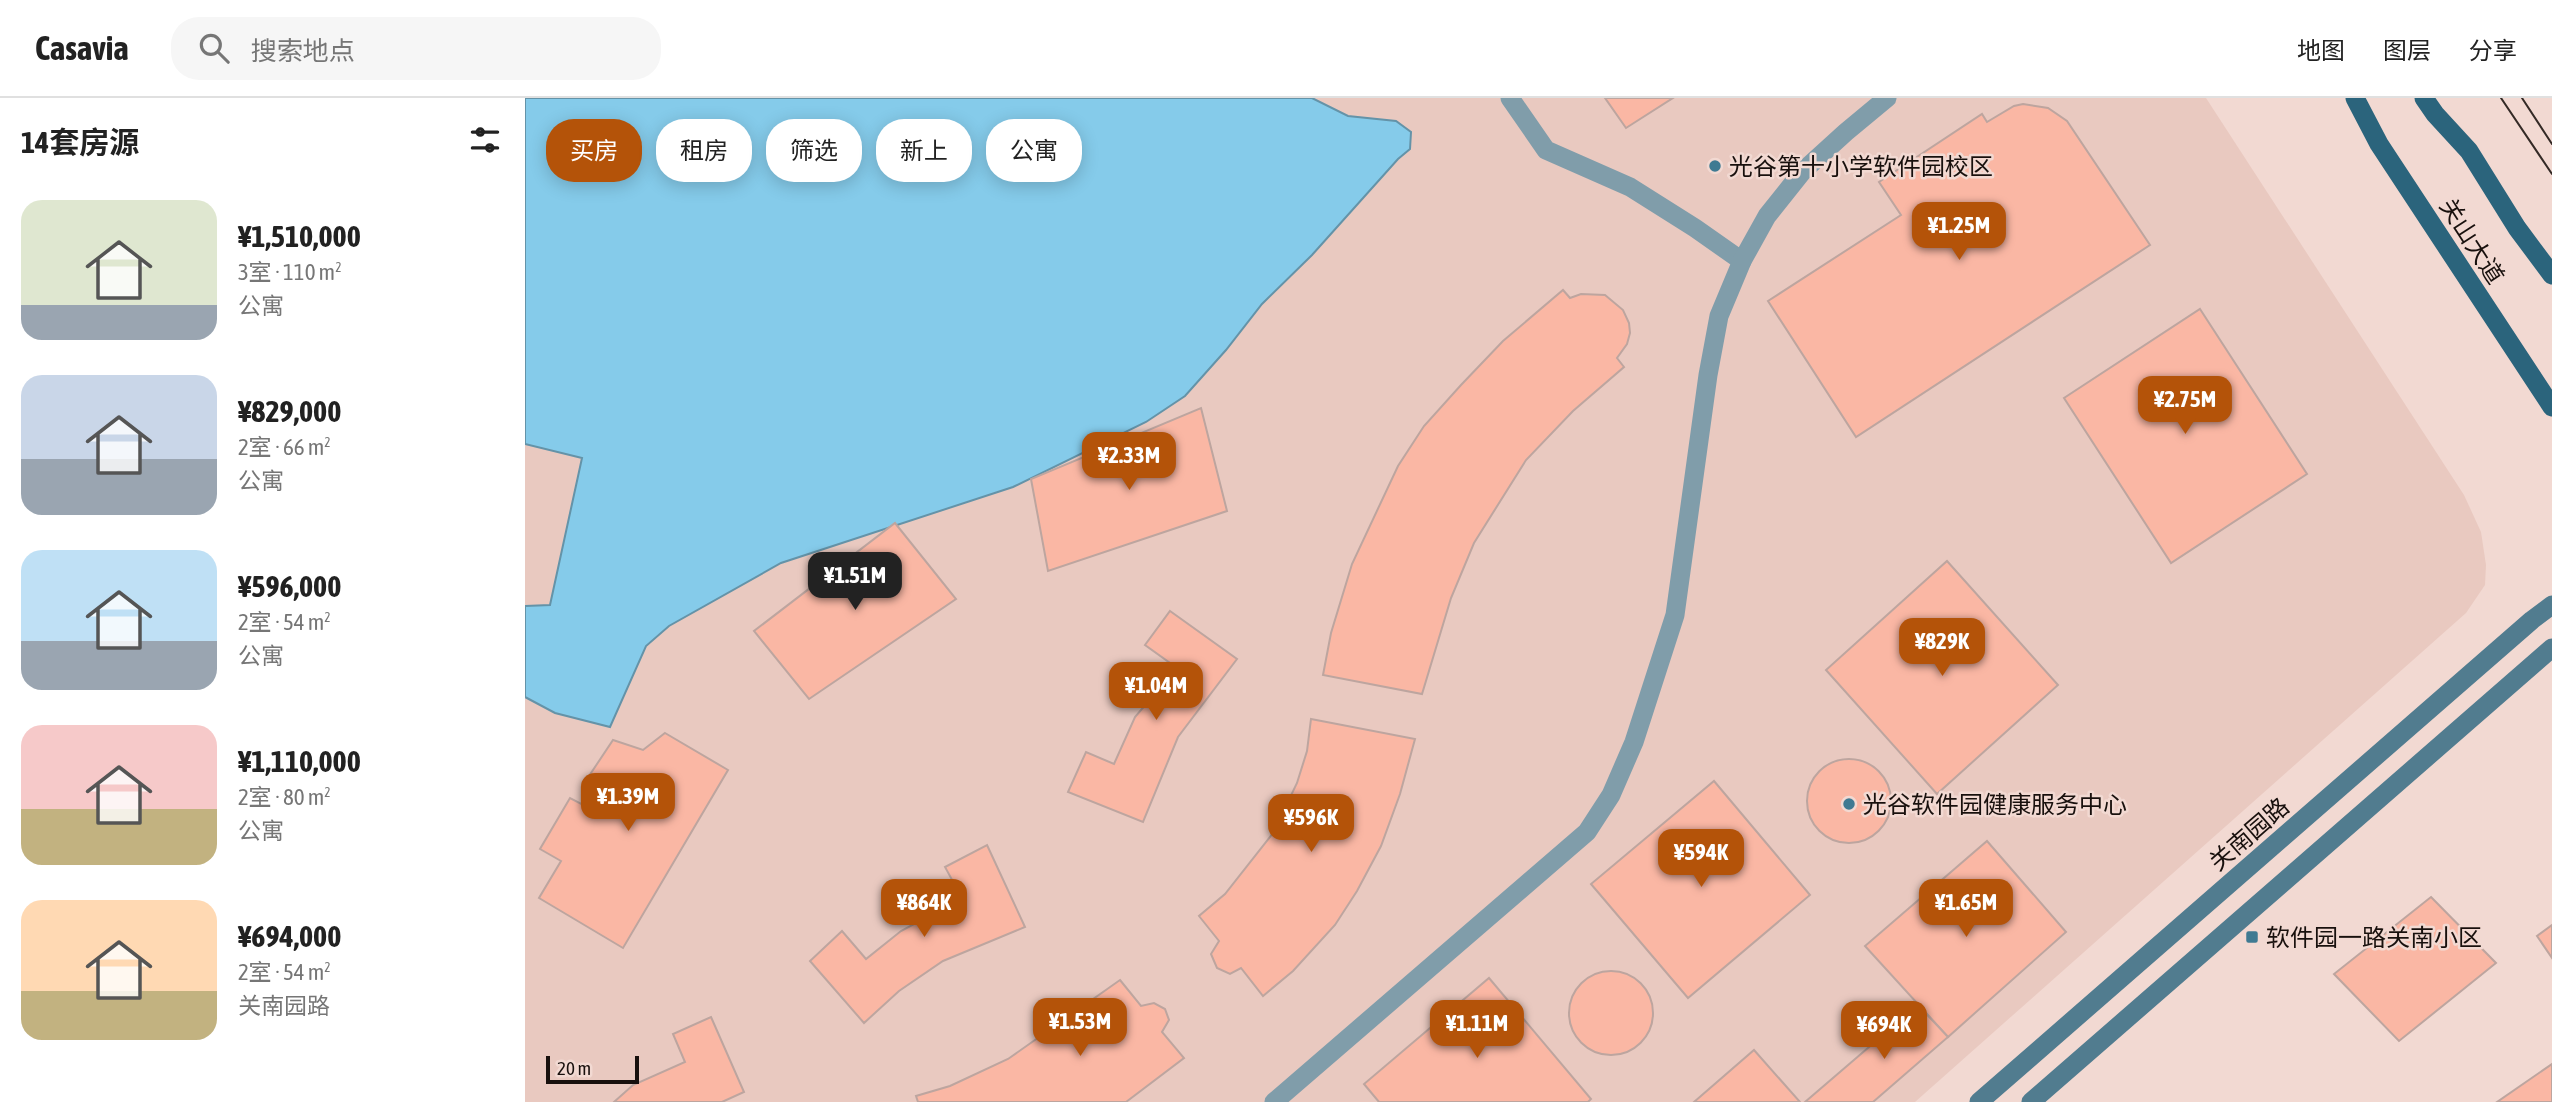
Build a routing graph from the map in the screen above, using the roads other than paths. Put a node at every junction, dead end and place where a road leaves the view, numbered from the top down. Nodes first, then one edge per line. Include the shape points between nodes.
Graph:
1 (1510, 98) edge
2 (1887, 98) edge
3 (2355, 98) edge
4 (2424, 98) edge
5 (1742, 261) junction
6 (2552, 275) edge
7 (2552, 407) edge
8 (2552, 605) edge
9 (2552, 648) edge
10 (1275, 1102) edge
11 (1979, 1102) edge
12 (2031, 1102) edge

1 - 5 street via 1546,150 1630,187
2 - 5 street via 1802,172 1767,216
3 - 7 main road, 关山大道 via 2379,144
4 - 6 main road, 关山大道 via 2469,151
5 - 10 street via 1719,316 1707,375 1675,615 1634,742 1611,795 1587,832
8 - 11 main road, 关南园路
9 - 12 main road

